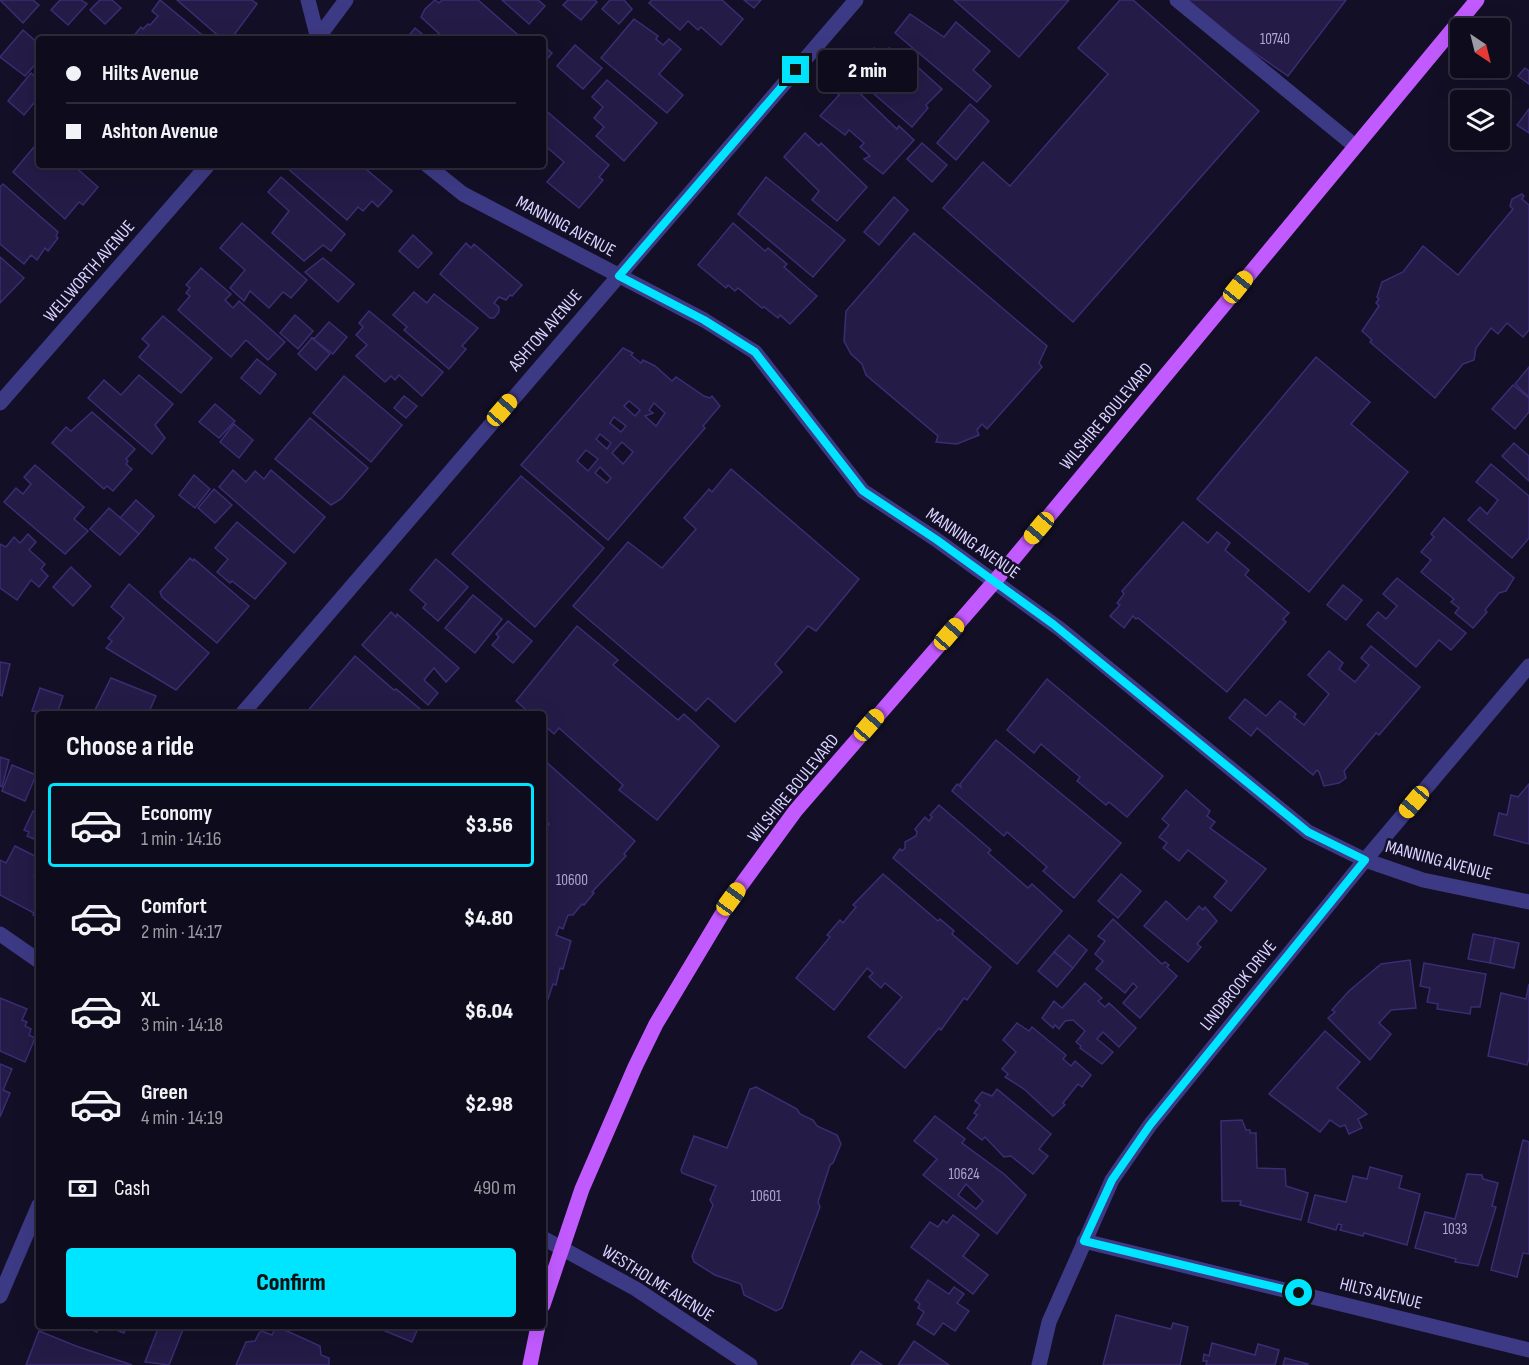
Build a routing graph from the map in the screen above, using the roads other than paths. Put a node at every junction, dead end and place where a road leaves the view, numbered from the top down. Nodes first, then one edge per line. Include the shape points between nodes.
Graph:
1 (308, 0) edge
2 (346, 0) edge
3 (856, 0) edge
4 (1177, 0) edge
5 (1477, 0) edge
6 (316, 36) edge
7 (319, 36) edge
8 (1355, 146) junction
9 (205, 168) edge
10 (431, 168) edge
11 (619, 276) junction
12 (0, 403) edge
13 (995, 581) junction
14 (1529, 666) edge
15 (245, 711) edge
16 (1365, 860) junction
17 (1529, 902) edge
18 (0, 934) edge
19 (36, 960) edge
20 (36, 1212) edge
21 (546, 1239) edge
22 (1084, 1241) junction
23 (561, 1246) junction
24 (546, 1295) edge
25 (0, 1296) edge
26 (537, 1329) edge
27 (1529, 1350) edge
28 (530, 1365) edge
29 (750, 1365) edge
30 (1039, 1365) edge

1 - 6 street
2 - 7 street
3 - 11 street, ASHTON AVENUE
4 - 8 street
5 - 8 main road, WILSHIRE BOULEVARD
8 - 13 main road, WILSHIRE BOULEVARD
9 - 12 street, WELLWORTH AVENUE
10 - 11 street, MANNING AVENUE via 463,194
11 - 13 street, MANNING AVENUE via 704,320 755,352 863,491
11 - 15 street, ASHTON AVENUE
13 - 16 street, MANNING AVENUE via 1308,832
13 - 23 main road, WILSHIRE BOULEVARD via 796,810 731,899 656,1024 582,1189
14 - 16 street, LINDBROOK DRIVE
16 - 17 street, MANNING AVENUE via 1423,880
16 - 22 street, LINDBROOK DRIVE via 1150,1125 1112,1180
18 - 19 street
20 - 25 street
21 - 23 street, WESTHOLME AVENUE
22 - 27 street, HILTS AVENUE
22 - 30 street, LINDBROOK DRIVE via 1049,1322
23 - 24 main road, WILSHIRE BOULEVARD
23 - 29 street, WESTHOLME AVENUE via 636,1289
26 - 28 main road

